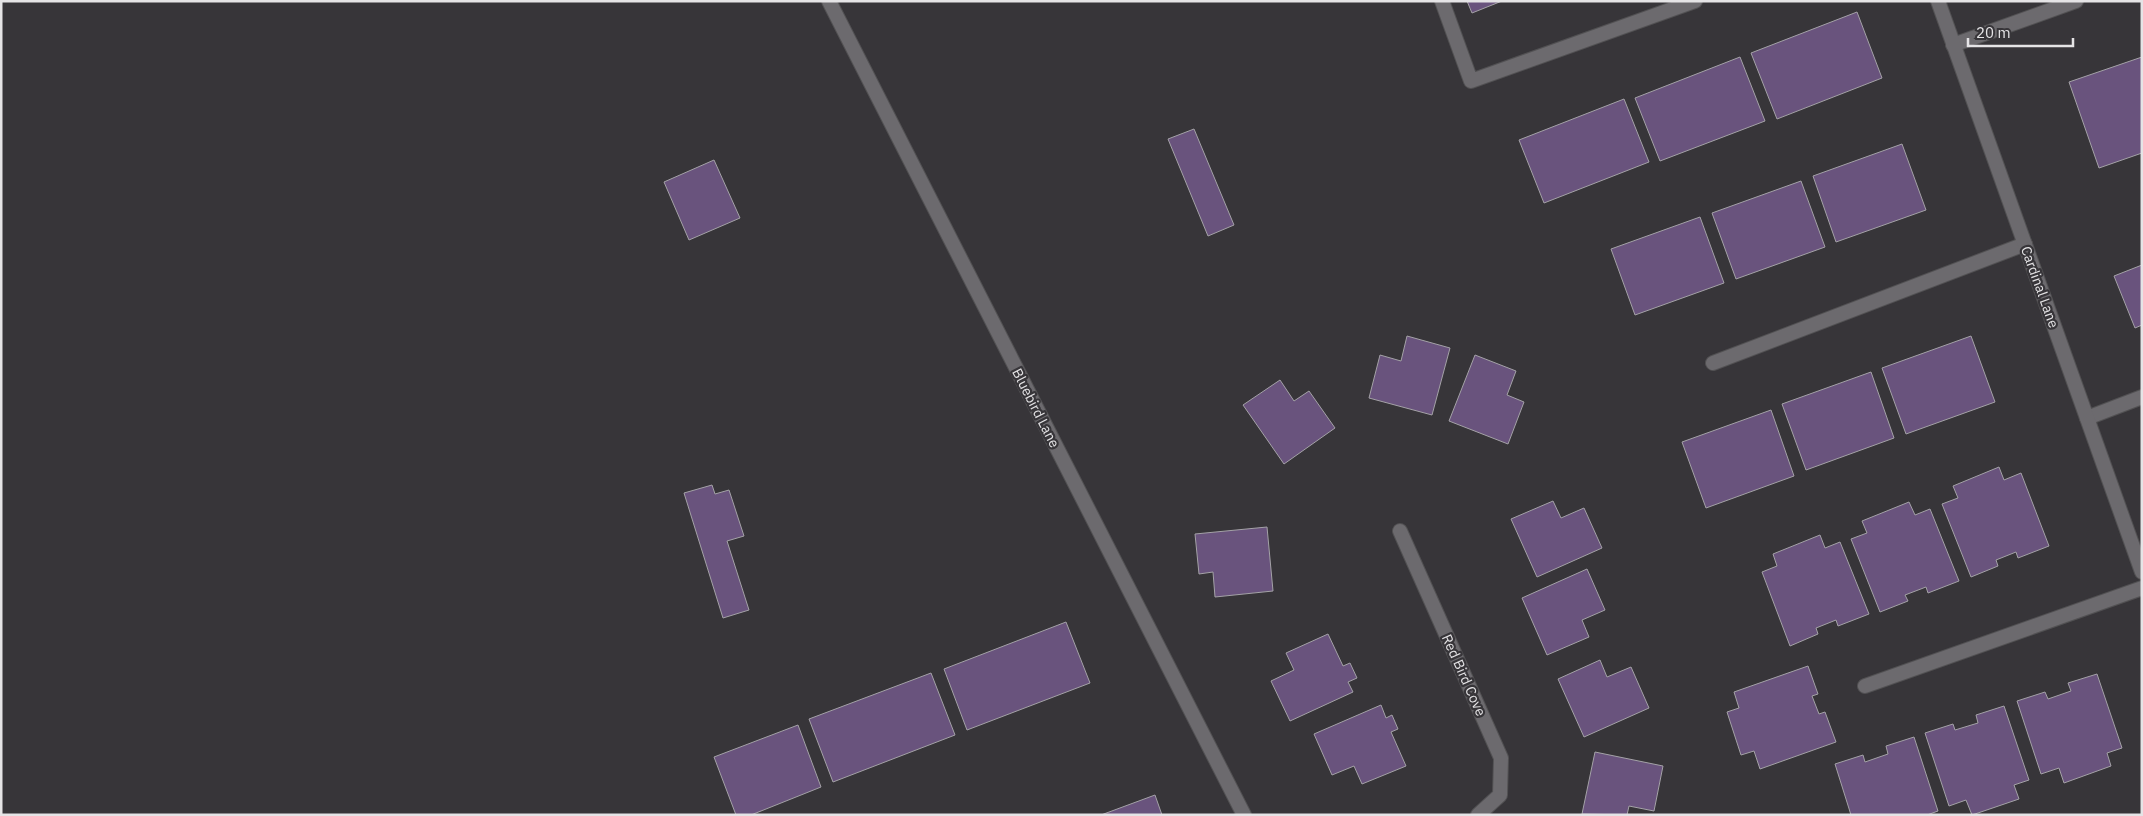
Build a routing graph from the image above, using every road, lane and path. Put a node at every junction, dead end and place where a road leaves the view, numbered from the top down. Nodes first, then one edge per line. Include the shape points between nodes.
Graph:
1 (829, 1) edge
2 (1442, 1) edge
3 (1695, 1) edge
4 (1938, 1) edge
5 (2076, 1) edge
6 (1953, 45) junction
7 (2025, 244) junction
8 (1713, 363) dead end
9 (2142, 397) edge
10 (2086, 418) junction
11 (1400, 531) dead end
12 (2142, 572) edge
13 (2142, 588) edge
14 (1865, 686) dead end
15 (1244, 815) edge
16 (1478, 815) edge

1 - 15 street, Bluebird Lane
2 - 3 street via 1471,82
4 - 6 street, Cardinal Lane
5 - 6 street
6 - 7 street, Cardinal Lane
7 - 8 street
7 - 10 street, Cardinal Lane
9 - 10 street
10 - 12 street, Cardinal Lane
11 - 16 street, Red Bird Cove via 1501,758 1500,795
13 - 14 street

